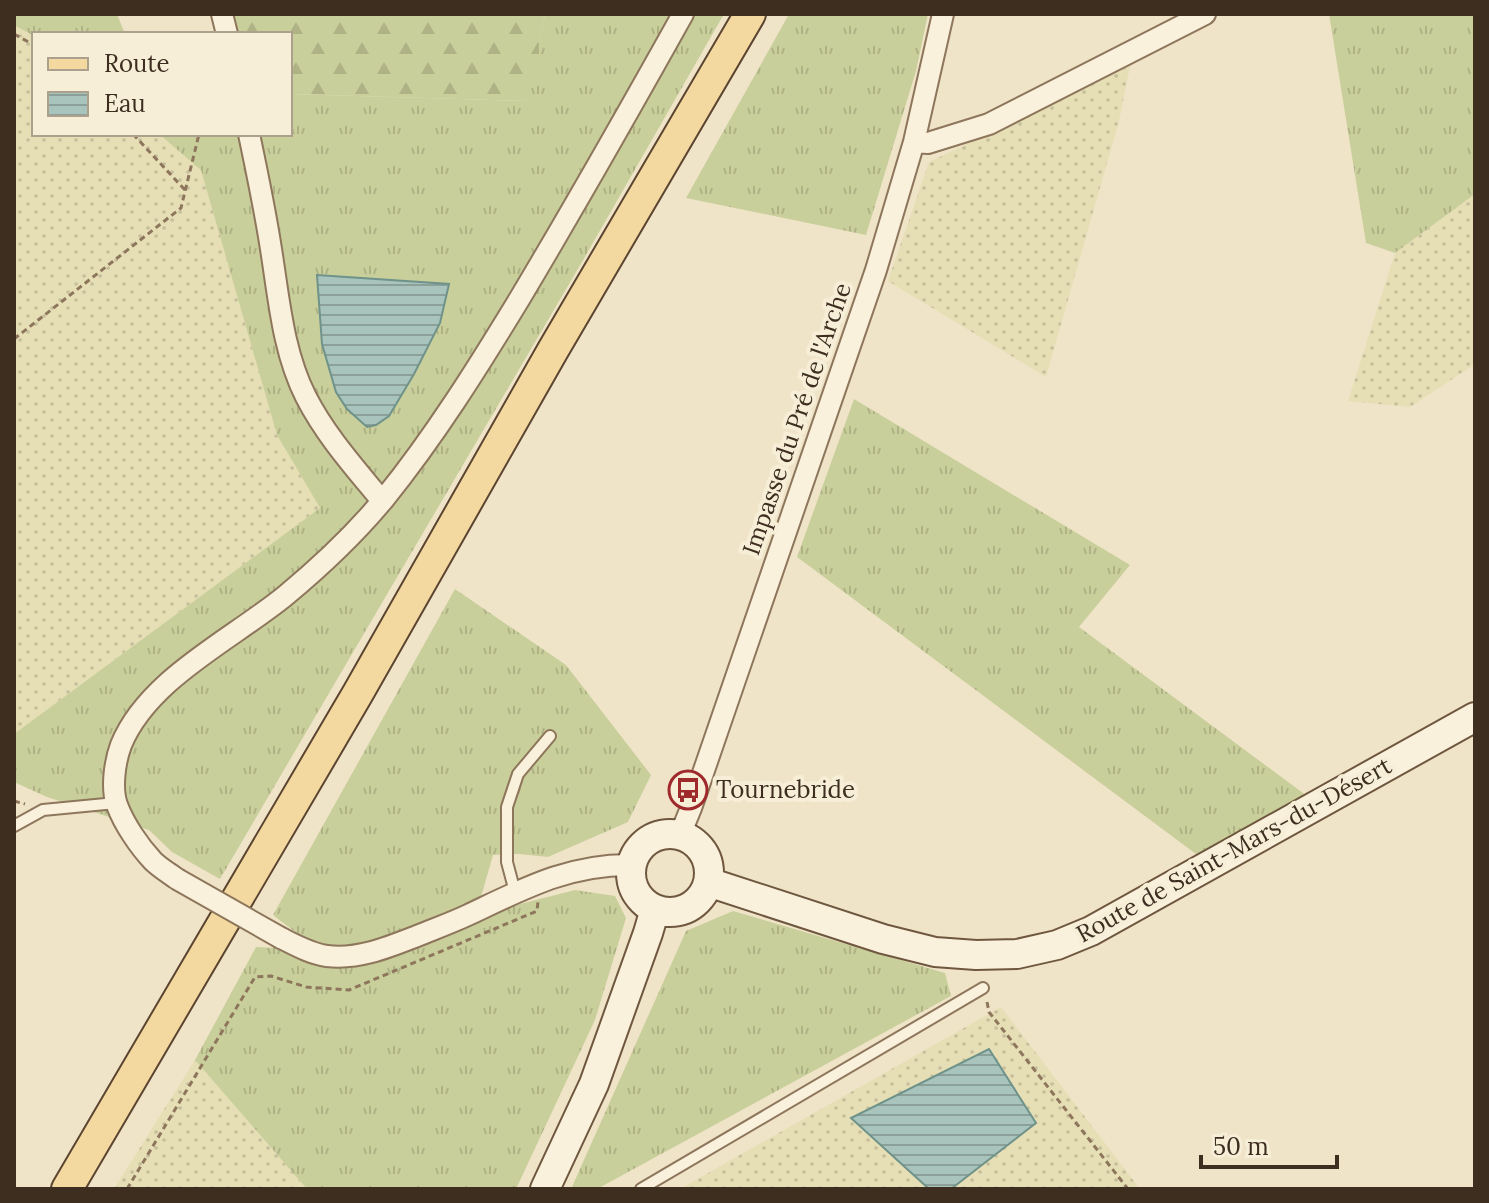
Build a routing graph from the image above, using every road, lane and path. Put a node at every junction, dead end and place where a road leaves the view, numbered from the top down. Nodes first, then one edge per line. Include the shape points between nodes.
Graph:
1 (683, 14) edge
2 (750, 14) edge
3 (943, 14) edge
4 (1205, 14) edge
5 (14, 34) edge
6 (32, 44) edge
7 (135, 136) edge
8 (198, 136) edge
9 (249, 136) edge
10 (914, 142) junction
11 (185, 190) junction
12 (14, 339) edge
13 (382, 501) junction
14 (1475, 717) edge
15 (550, 736) dead end
16 (116, 803) junction
17 (14, 826) edge
18 (680, 835) junction
19 (632, 865) junction
20 (708, 882) junction
21 (515, 892) junction
22 (655, 909) junction
23 (255, 977) dead end
24 (983, 988) joint
25 (67, 1189) edge
26 (127, 1189) edge
27 (545, 1189) edge
28 (641, 1189) edge
29 (1128, 1189) edge

1 - 13 street via 469,382
2 - 25 main road
3 - 10 street, Impasse du Pré de l'Arche
4 - 10 street via 989,124 928,143
5 - 6 path
7 - 11 path
8 - 11 path
9 - 13 street via 294,366 331,438
10 - 18 street, Impasse du Pré de l'Arche via 876,270
11 - 12 path via 181,208
13 - 16 street via 285,596 151,697 119,749
14 - 20 main road, Route de Saint-Mars-du-Désert via 1091,931 1017,954 935,952
15 - 21 lane via 518,774 507,807 507,862
16 - 17 lane via 43,810
16 - 21 street, bridge via 132,834 177,879 302,949 327,956 382,950
18 - 19 main road via 644,843
18 - 20 main road via 706,858
19 - 21 street via 567,871
19 - 22 main road via 636,891
20 - 22 main road via 703,894 682,910
22 - 27 main road via 594,1084
23 - 26 path
24 - 28 lane
24 - 29 path via 989,1012

